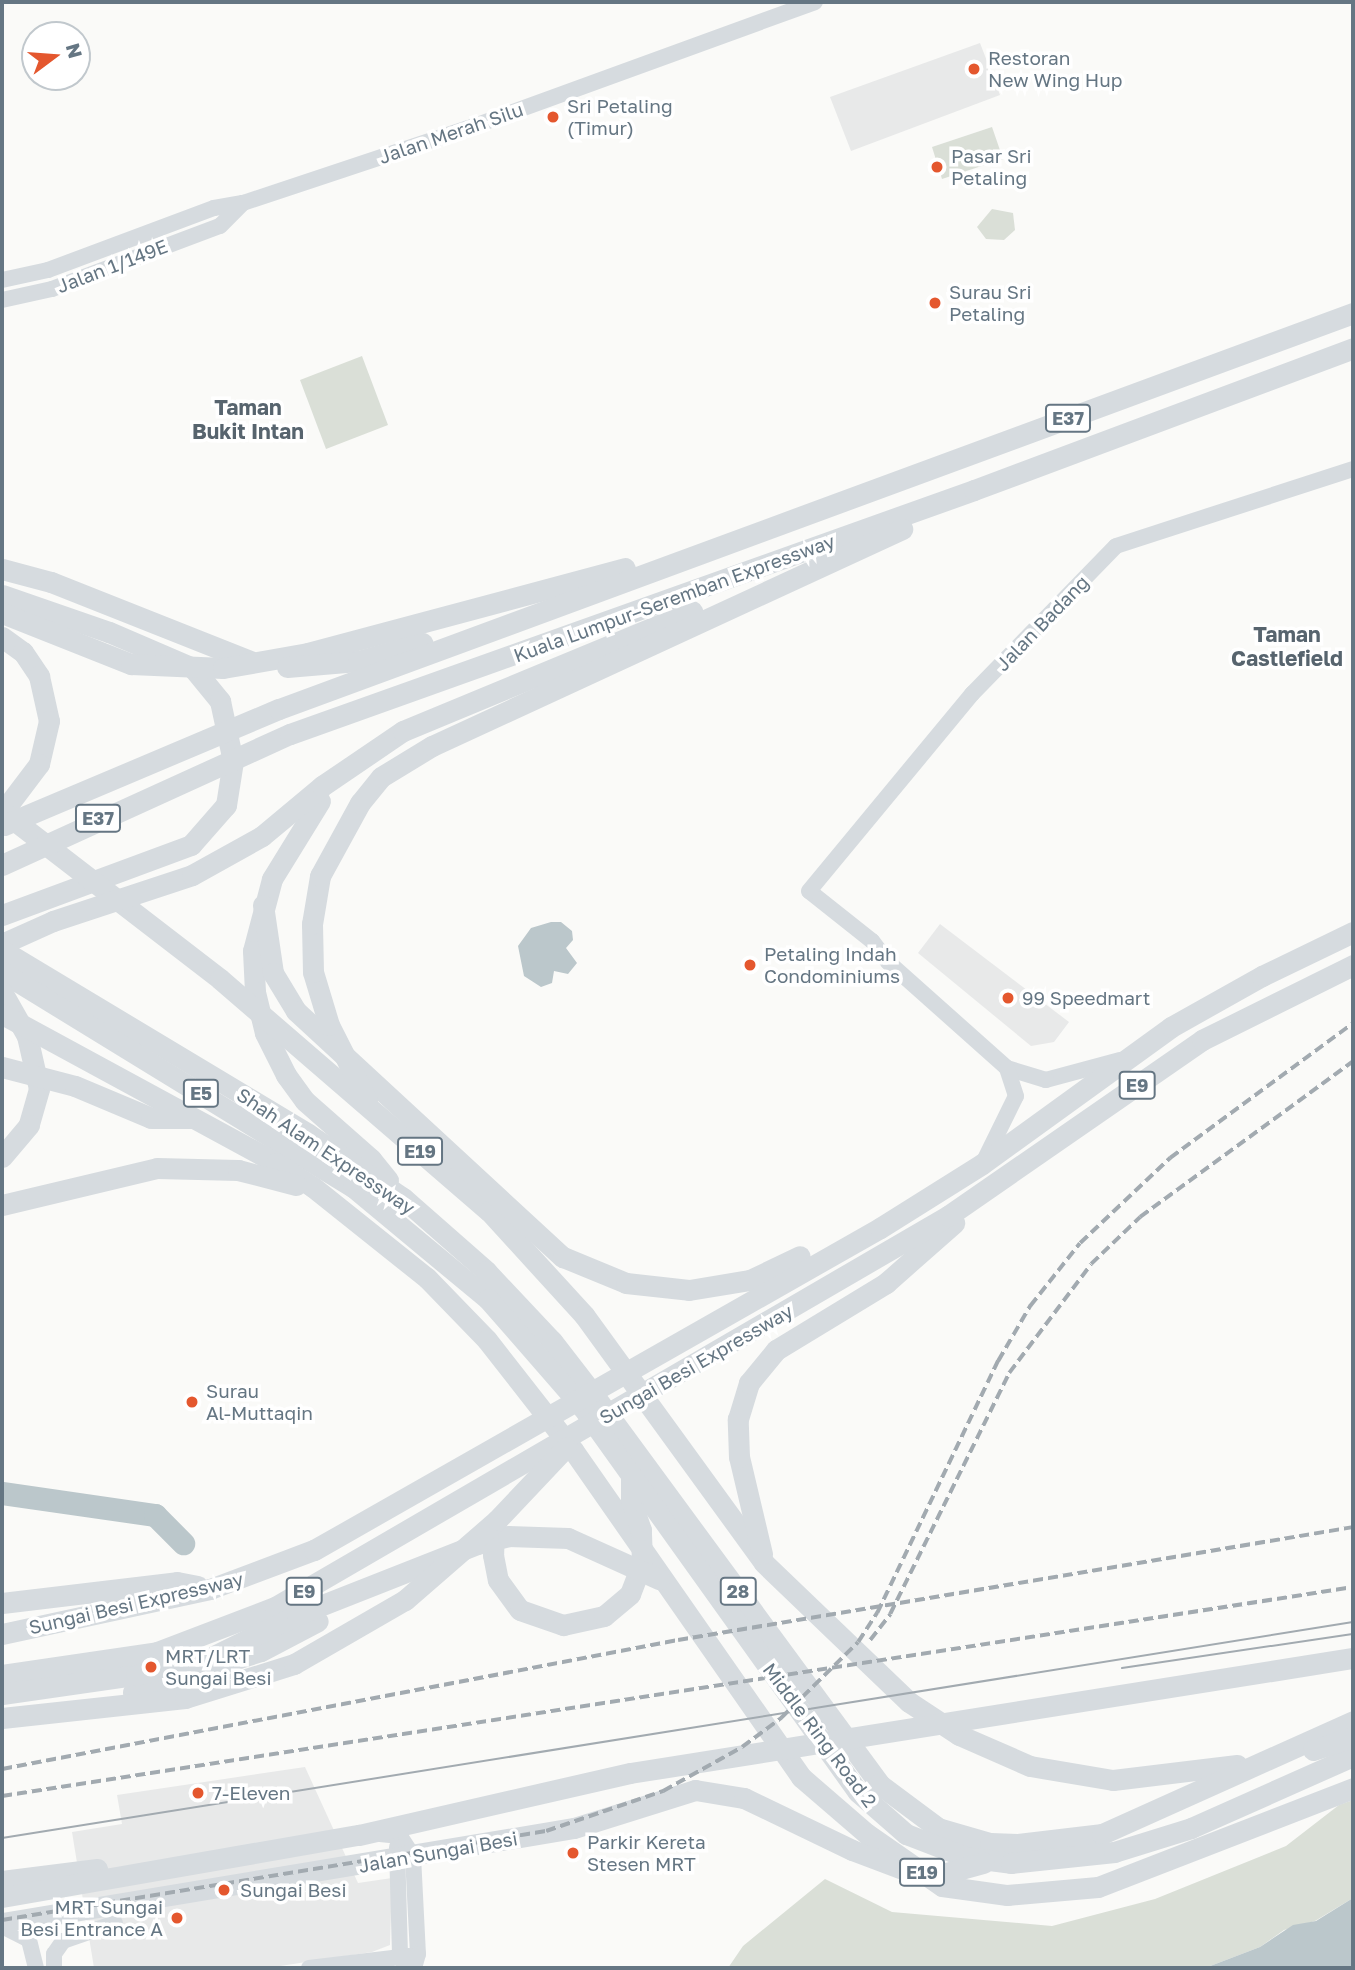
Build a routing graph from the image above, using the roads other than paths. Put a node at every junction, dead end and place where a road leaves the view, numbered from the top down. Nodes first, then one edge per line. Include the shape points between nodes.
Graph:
1 (816, 2) edge
2 (243, 203) junction
3 (214, 208) joint
4 (220, 226) joint
5 (2, 280) edge
6 (2, 300) edge
7 (1353, 313) edge
8 (1353, 348) edge
9 (1353, 469) edge
10 (974, 490) junction
11 (842, 538) junction
12 (738, 540) junction
13 (2, 569) edge
14 (2, 595) edge
15 (2, 613) edge
16 (2, 636) edge
17 (463, 640) junction
18 (335, 779) junction
19 (2, 812) edge
20 (2, 827) edge
21 (2, 865) edge
22 (263, 905) junction
23 (2, 915) edge
24 (1353, 932) edge
25 (2, 944) edge
26 (2, 950) edge
27 (1353, 965) edge
28 (2, 972) edge
29 (2, 992) edge
30 (2, 1014) edge
31 (1126, 1058) junction
32 (2, 1068) edge
33 (1007, 1068) junction
34 (371, 1110) junction
35 (193, 1118) junction
36 (2, 1157) edge
37 (982, 1164) junction
38 (1014, 1172) junction
39 (403, 1198) junction
40 (2, 1205) edge
41 (397, 1219) junction
42 (858, 1240) junction
43 (544, 1346) junction
44 (578, 1432) junction
45 (631, 1474) junction
46 (497, 1520) junction
47 (764, 1563) junction
48 (425, 1566) junction
49 (660, 1580) junction
50 (210, 1589) junction
51 (2, 1603) edge
52 (2, 1634) edge
53 (1353, 1658) edge
54 (2, 1675) edge
55 (7, 1695) edge
56 (2, 1717) edge
57 (1353, 1721) edge
58 (1353, 1737) edge
59 (1353, 1756) edge
60 (1353, 1788) edge
61 (407, 1838) junction
62 (989, 1861) junction
63 (116, 1866) junction
64 (2, 1871) edge
65 (2, 1881) edge
66 (2, 1897) edge
67 (39, 1918) junction
68 (2, 1924) edge
69 (416, 1961) edge
70 (404, 1963) edge
71 (36, 1968) edge
72 (54, 1968) edge
73 (309, 1968) edge

1 - 2 street, Jalan Merah Silu via 468,128
2 - 3 street, Jalan Merah Silu
2 - 4 street, Jalan Merah Silu
3 - 5 street, Jalan 1/149E via 48,270
4 - 6 street, Jalan 1/149E via 52,289
7 - 12 highway, Kuala Lumpur–Seremban Expressway / E37
8 - 10 highway, Kuala Lumpur–Seremban Expressway / E37
9 - 33 street, Jalan Badang via 1116,546 972,694 808,891 872,942 888,962
10 - 11 highway, Kuala Lumpur–Seremban Expressway / E37
10 - 34 highway via 948,508 432,746 381,777 360,803 320,876 312,924 313,972 329,1025
11 - 18 highway via 727,596 428,718 379,745
11 - 21 highway, Kuala Lumpur–Seremban Expressway / E37 via 290,734
12 - 15 highway via 308,653 223,668 131,664
12 - 17 highway, Kuala Lumpur–Seremban Expressway / E37
13 - 17 highway via 51,582 204,645 269,665 326,666 421,643
14 - 23 highway via 121,636 194,668 220,701 233,761 226,804 191,845
16 - 19 highway via 23,652 39,676 49,721 39,764
17 - 20 highway, Kuala Lumpur–Seremban Expressway / E37 via 187,746
18 - 22 highway via 280,862
18 - 25 highway via 262,836 192,875 53,920
19 - 34 highway, E19 via 220,979
22 - 39 highway via 253,951 255,992 278,1062 305,1101 371,1159
22 - 42 highway via 273,973 296,1011 563,1256 626,1283 689,1290 750,1280 799,1256
24 - 31 highway, Sungai Besi Expressway / E9 via 1262,975
26 - 39 highway, Shah Alam Expressway / E5 via 308,1134
27 - 38 highway, Sungai Besi Expressway / E9 via 1191,1047
28 - 41 highway, Shah Alam Expressway / E5 via 295,1148
29 - 36 highway via 27,1036 39,1089 29,1125
30 - 35 highway, E19
31 - 33 street via 1046,1080
31 - 37 highway, Sungai Besi Expressway / E9
32 - 35 highway via 75,1086 151,1118
33 - 37 street via 1016,1096
34 - 47 highway, E19 via 489,1211 543,1267 584,1315
35 - 49 highway, E19 via 313,1187 427,1278 488,1340 573,1450
37 - 42 highway, Sungai Besi Expressway / E9
38 - 44 highway, Sungai Besi Expressway / E9 via 829,1287
38 - 47 highway via 886,1283 776,1350 749,1383 738,1419 739,1457
39 - 43 highway, Shah Alam Expressway / E5 via 486,1271
40 - 41 highway via 131,1172 203,1167 288,1182 373,1223
41 - 43 highway, Shah Alam Expressway / E5
42 - 50 highway, Sungai Besi Expressway / E9 via 314,1550
43 - 45 highway, Middle Ring Road 2 / 28
43 - 57 highway, Middle Ring Road 2 / 28 via 879,1784 938,1828 990,1843 1102,1834
44 - 46 highway
44 - 54 highway, Sungai Besi Expressway / E9 via 314,1586 229,1627 158,1653
45 - 46 highway via 631,1501 644,1546 630,1594 604,1616 583,1623 550,1623 520,1610 498,1580 492,1540
45 - 62 highway, Middle Ring Road 2 / 28 via 858,1792 886,1821 922,1843
46 - 56 highway via 405,1600 294,1664 257,1679 185,1698
47 - 58 highway, E19 via 909,1702 959,1735 1030,1766 1113,1780 1215,1769
48 - 49 highway via 477,1544 539,1534 568,1538
48 - 55 highway via 297,1615 212,1657
48 - 56 highway via 261,1651 160,1687
49 - 60 highway, E19 via 801,1777 867,1835 942,1886 1007,1895 1098,1887
50 - 51 highway via 177,1582
50 - 52 highway, Sungai Besi Expressway / E9
53 - 61 highway via 630,1773
59 - 62 highway, Middle Ring Road 2 / 28 via 1152,1843 1051,1862
61 - 62 highway, Jalan Sungai Besi via 574,1828 695,1790 744,1798 900,1868 939,1875
61 - 63 highway via 373,1820
61 - 66 highway via 359,1835
61 - 67 highway, Jalan Sungai Besi
61 - 69 street
61 - 70 street
63 - 64 highway via 56,1864
63 - 65 highway
67 - 68 highway, Jalan Sungai Besi
67 - 72 street via 115,1923 63,1941 54,1954
68 - 71 street via 29,1940
69 - 70 street
70 - 73 street

